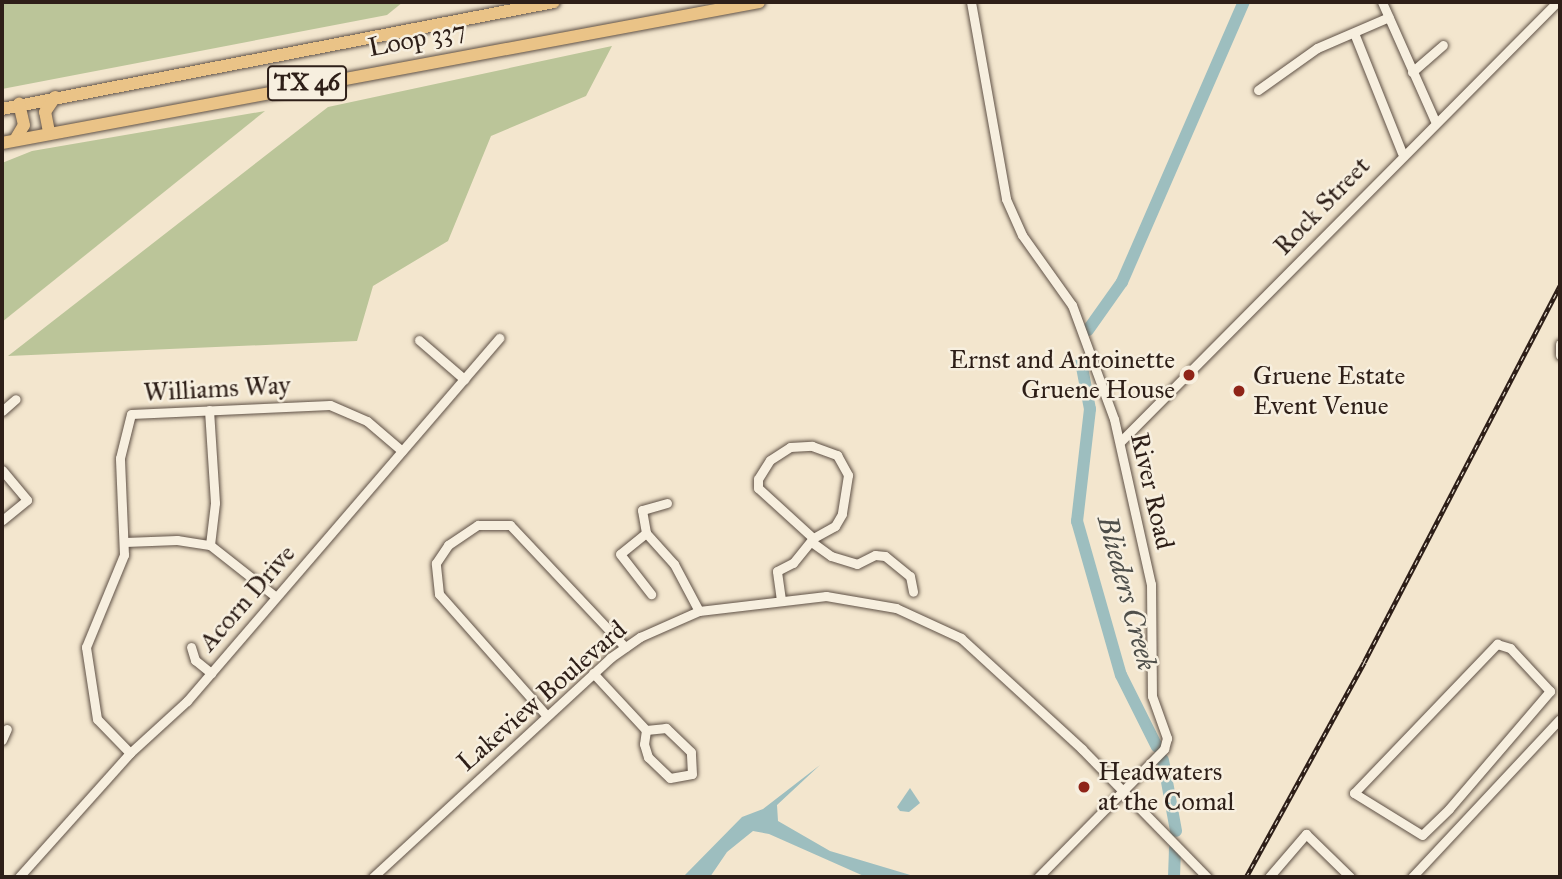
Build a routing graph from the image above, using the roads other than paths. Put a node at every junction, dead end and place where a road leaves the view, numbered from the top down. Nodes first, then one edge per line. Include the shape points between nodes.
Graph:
1 (554, 2) edge
2 (760, 2) edge
3 (971, 2) edge
4 (1382, 2) edge
5 (1557, 2) edge
6 (1389, 17) junction
7 (1354, 33) junction
8 (1443, 45) dead end
9 (1412, 72) junction
10 (1258, 90) dead end
11 (55, 97) junction
12 (19, 104) junction
13 (2, 109) edge
14 (1435, 121) junction
15 (49, 132) junction
16 (8, 142) edge
17 (1402, 153) junction
18 (499, 338) dead end
19 (419, 340) dead end
20 (1560, 344) edge
21 (1560, 355) edge
22 (464, 379) junction
23 (16, 399) dead end
24 (209, 410) junction
25 (2, 411) edge
26 (1119, 442) junction
27 (402, 451) junction
28 (2, 470) edge
29 (667, 503) dead end
30 (2, 520) edge
31 (646, 533) junction
32 (813, 541) junction
33 (125, 542) junction
34 (210, 545) junction
35 (913, 592) dead end
36 (651, 594) dead end
37 (276, 597) junction
38 (781, 600) junction
39 (699, 611) junction
40 (191, 647) dead end
41 (625, 647) junction
42 (211, 673) junction
43 (593, 673) junction
44 (547, 716) junction
45 (1560, 719) edge
46 (7, 729) dead end
47 (646, 730) junction
48 (2, 740) edge
49 (130, 753) junction
50 (1123, 790) junction
51 (1456, 801) junction
52 (1449, 809) junction
53 (1467, 818) junction
54 (19, 877) edge
55 (373, 877) edge
56 (1038, 877) edge
57 (1207, 877) edge
58 (1269, 877) edge
59 (1350, 877) edge
60 (1412, 877) edge

1 - 11 main road, Loop 337 / TX 46
2 - 15 main road, Loop 337 / TX 46
3 - 26 street, River Road via 1006,199 1022,235 1072,305
4 - 6 street
5 - 14 street, Rock Street
6 - 7 street
6 - 9 street
7 - 10 street via 1317,48
7 - 17 street
8 - 9 street
9 - 14 street
11 - 12 main road, Loop 337 / TX 46
11 - 15 main road via 45,112
12 - 13 main road, Loop 337 / TX 46
12 - 16 main road via 24,125
14 - 17 street, Rock Street
15 - 16 main road, Loop 337 / TX 46
17 - 26 street, Rock Street
18 - 22 street, Acorn Drive
19 - 22 street
20 - 21 street
22 - 27 street, Acorn Drive
23 - 25 street
24 - 27 street, Williams Way via 330,405 366,421
24 - 33 street, Williams Way via 131,414 120,458
24 - 34 street via 215,503
26 - 50 street, River Road via 1151,584 1152,696 1167,738 1164,749
27 - 37 street, Acorn Drive
28 - 30 street via 27,500
29 - 31 street via 642,510
31 - 36 street via 620,554
31 - 39 street via 674,564
32 - 32 street via 835,526 842,514 848,475 837,455 812,446 790,447 770,460 758,488
32 - 35 street via 831,556 857,564 875,555 885,556 911,576
32 - 38 street via 793,563 777,570
33 - 34 street via 177,540
33 - 49 street, Williams Way via 124,555 86,647 97,719
34 - 37 street
37 - 42 street, Acorn Drive
38 - 39 street, Lakeview Boulevard
38 - 50 street, Lakeview Boulevard via 851,598 940,625 1009,679
39 - 41 street, Lakeview Boulevard via 659,626
40 - 42 street via 195,660
41 - 43 street, Lakeview Boulevard
41 - 44 street via 510,525 478,525 449,545 436,563 439,594
42 - 49 street, Acorn Drive
43 - 44 street, Lakeview Boulevard
43 - 47 street
44 - 55 street, Lakeview Boulevard
45 - 53 street
46 - 48 street
47 - 47 street via 644,751 670,778 692,774 694,759 683,744 666,728
49 - 54 street, Acorn Drive
50 - 56 street
50 - 57 street, Lakeview Boulevard
51 - 52 street
51 - 52 street via 1550,691 1510,648 1497,644 1354,793 1422,835
51 - 53 street
52 - 53 street
53 - 60 street
58 - 59 street via 1306,834

